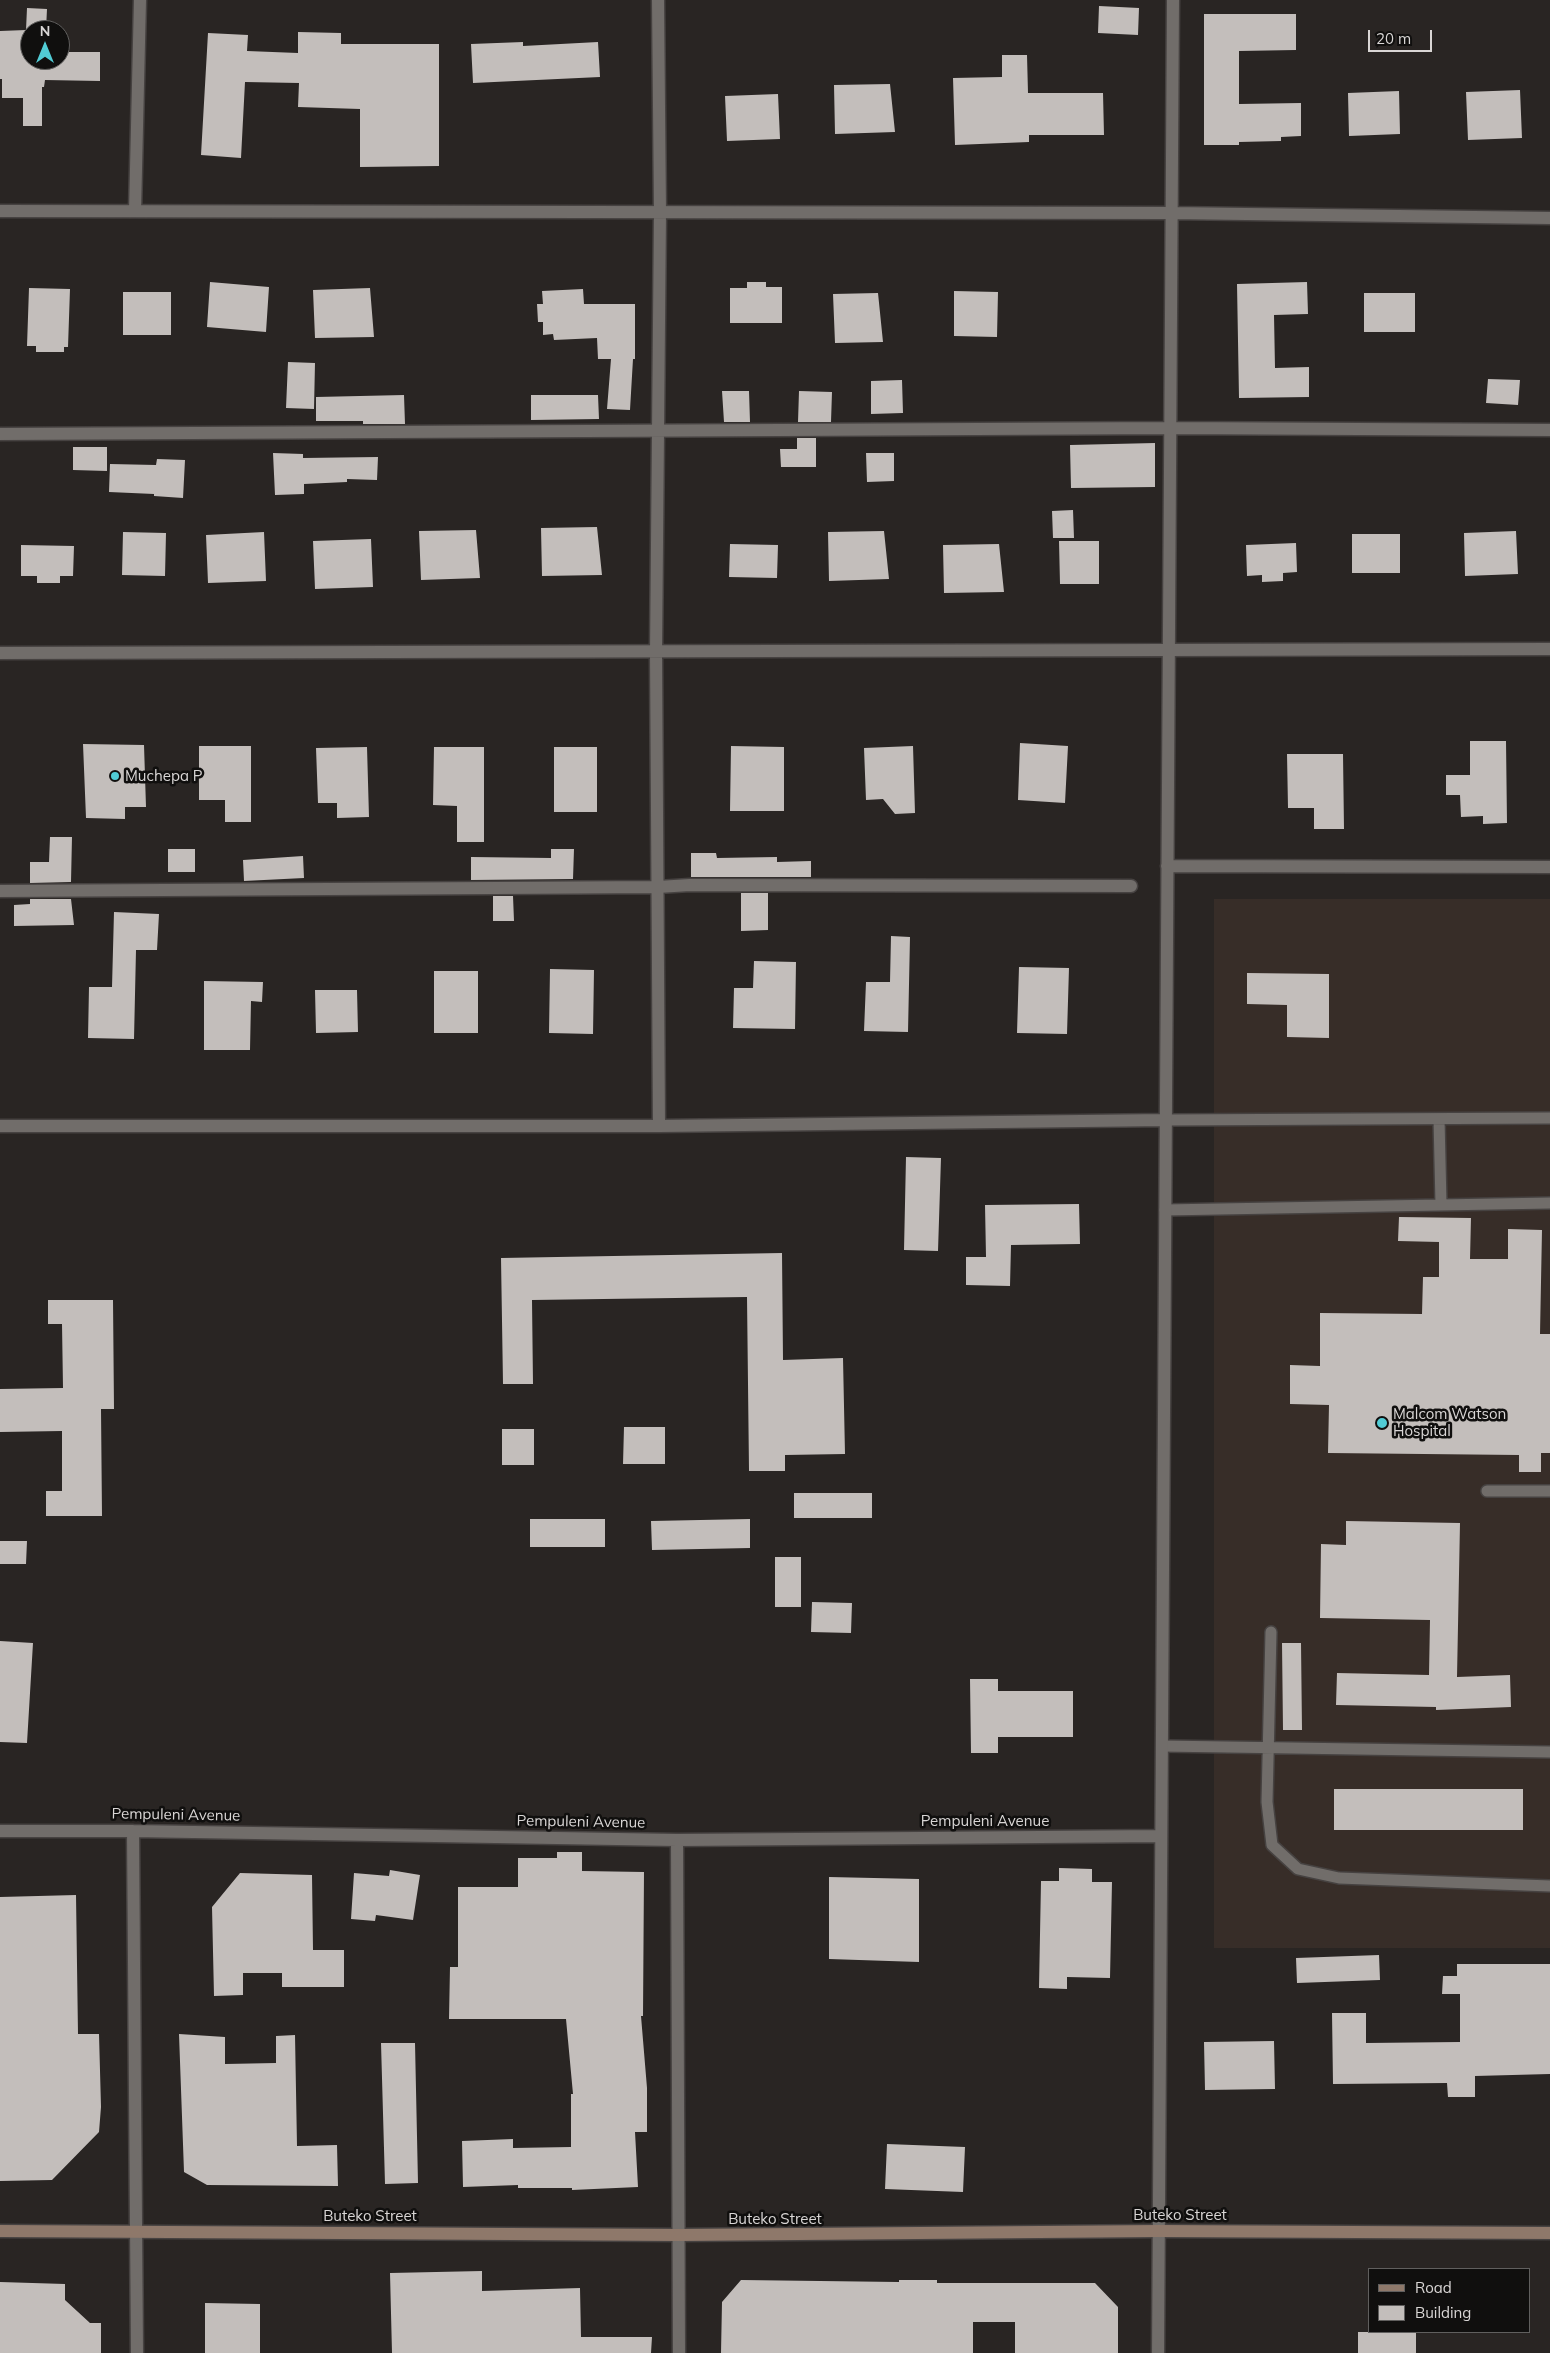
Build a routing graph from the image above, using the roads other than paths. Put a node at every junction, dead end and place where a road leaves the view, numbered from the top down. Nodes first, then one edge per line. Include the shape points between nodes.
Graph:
1 (140, 0) edge
2 (658, 0) edge
3 (1172, 0) edge
4 (0, 211) edge
5 (135, 211) junction
6 (660, 212) junction
7 (1171, 213) junction
8 (1550, 218) edge
9 (1170, 428) junction
10 (1550, 430) edge
11 (658, 431) junction
12 (0, 434) edge
13 (1168, 650) junction
14 (1550, 650) edge
15 (0, 653) edge
16 (656, 653) junction
17 (1167, 866) junction
18 (1550, 867) edge
19 (1131, 886) dead end
20 (658, 887) junction
21 (0, 891) edge
22 (1550, 1118) edge
23 (1439, 1119) junction
24 (1166, 1120) junction
25 (0, 1126) edge
26 (659, 1126) junction
27 (1550, 1203) edge
28 (1441, 1204) junction
29 (1165, 1210) junction
30 (1486, 1491) dead end
31 (1550, 1491) edge
32 (1271, 1632) dead end
33 (1162, 1746) junction
34 (1267, 1748) junction
35 (1550, 1752) edge
36 (0, 1831) edge
37 (133, 1831) junction
38 (1161, 1836) junction
39 (677, 1840) junction
40 (1550, 1886) edge
41 (0, 2231) edge
42 (1159, 2231) junction
43 (136, 2233) junction
44 (1550, 2233) edge
45 (679, 2235) junction
46 (137, 2353) edge
47 (679, 2353) edge
48 (1158, 2353) edge

1 - 5 street
2 - 6 street
3 - 7 street
4 - 5 street
5 - 6 street
6 - 7 street
6 - 11 street
7 - 8 street
7 - 9 street
9 - 10 street
9 - 11 street
9 - 13 street
11 - 12 street
11 - 16 street
13 - 14 street
13 - 16 street
13 - 17 street
15 - 16 street
16 - 20 street
17 - 18 street
17 - 24 street
19 - 20 street via 690,884
20 - 21 street
20 - 26 street
22 - 23 lane
23 - 24 lane
23 - 28 lane
24 - 26 street
24 - 29 street
25 - 26 street
27 - 28 lane
28 - 29 lane
29 - 33 street
30 - 31 lane
32 - 34 lane
33 - 34 lane
33 - 38 street
34 - 35 lane
34 - 40 lane via 1266,1802 1272,1844 1298,1869 1339,1878
36 - 37 street, Pempuleni Avenue
37 - 39 street, Pempuleni Avenue
37 - 43 street
38 - 39 street, Pempuleni Avenue
38 - 42 street
39 - 45 street
41 - 43 street, Buteko Street
42 - 44 street, Buteko Street
42 - 45 street, Buteko Street
42 - 48 street
43 - 45 street, Buteko Street
43 - 46 street
45 - 47 street

